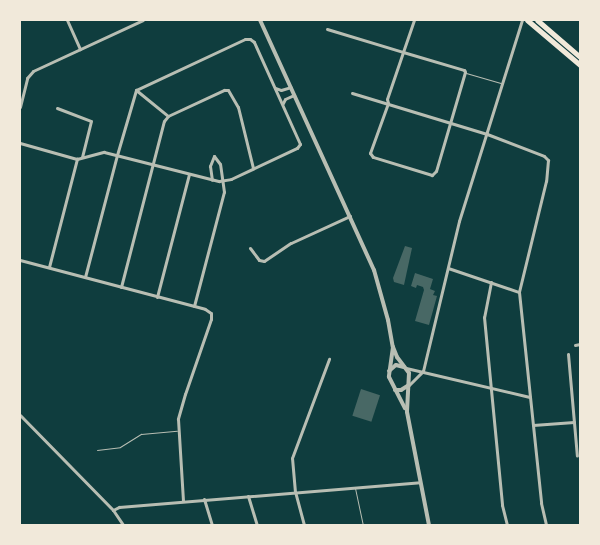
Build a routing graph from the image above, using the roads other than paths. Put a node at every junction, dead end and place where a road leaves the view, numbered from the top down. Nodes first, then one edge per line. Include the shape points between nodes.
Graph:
1 (67, 20) edge
2 (143, 20) edge
3 (260, 20) edge
4 (414, 20) edge
5 (522, 20) edge
6 (527, 20) edge
7 (536, 20) edge
8 (327, 29) dead end
9 (80, 50) junction
10 (403, 52) junction
11 (580, 57) edge
12 (580, 65) edge
13 (466, 73) junction
14 (502, 84) junction
15 (291, 87) junction
16 (275, 88) junction
17 (136, 90) junction
18 (352, 94) dead end
19 (294, 95) junction
20 (388, 103) junction
21 (283, 104) junction
22 (20, 107) edge
23 (57, 108) dead end
24 (168, 116) junction
25 (451, 123) junction
26 (487, 134) junction
27 (20, 143) edge
28 (117, 155) junction
29 (79, 158) junction
30 (152, 164) junction
31 (253, 168) junction
32 (189, 174) junction
33 (212, 180) junction
34 (224, 181) junction
35 (350, 216) junction
36 (250, 248) dead end
37 (20, 260) edge
38 (49, 268) junction
39 (448, 268) junction
40 (85, 277) junction
41 (491, 282) junction
42 (121, 287) junction
43 (519, 292) junction
44 (157, 297) junction
45 (194, 306) junction
46 (580, 344) edge
47 (575, 345) dead end
48 (393, 346) junction
49 (568, 354) dead end
50 (329, 359) dead end
51 (406, 368) junction
52 (389, 371) junction
53 (423, 371) junction
54 (409, 386) junction
55 (491, 387) junction
56 (394, 390) junction
57 (530, 397) junction
58 (407, 412) junction
59 (20, 415) edge
60 (574, 422) junction
61 (533, 425) junction
62 (178, 430) junction
63 (97, 450) dead end
64 (577, 456) dead end
65 (420, 482) junction
66 (355, 487) junction
67 (295, 492) junction
68 (248, 496) junction
69 (204, 499) junction
70 (184, 501) junction
71 (113, 510) junction
72 (123, 525) edge
73 (212, 525) edge
74 (257, 525) edge
75 (304, 525) edge
76 (363, 525) edge
77 (429, 525) edge
78 (507, 525) edge
79 (546, 525) edge

1 - 9 street
2 - 9 street
3 - 15 street
4 - 10 street
5 - 14 street
6 - 12 highway
7 - 11 highway
8 - 10 street
9 - 22 street via 29,75
10 - 13 street
10 - 20 street
13 - 14 lane
13 - 25 street
14 - 26 street
15 - 16 street
15 - 19 street
16 - 17 street via 254,42 245,39
16 - 21 street
17 - 24 street
17 - 28 street
18 - 20 street
19 - 21 street via 285,99
19 - 35 street
20 - 25 street
20 - 25 street via 371,156 433,174
21 - 31 street via 300,144
23 - 29 street via 92,121
24 - 30 street
24 - 31 street via 228,90 238,107
25 - 26 street
26 - 39 street via 459,221
26 - 43 street via 544,156 549,162
27 - 29 street
28 - 29 street via 104,152
28 - 30 street
28 - 40 street
29 - 38 street
30 - 32 street
30 - 42 street
31 - 34 street
32 - 33 street
32 - 44 street
33 - 34 street
33 - 34 street via 210,166 214,156 220,164
34 - 45 street via 224,192
35 - 36 street via 291,243 264,261 259,260
35 - 48 street via 374,270
37 - 38 street
38 - 40 street
39 - 41 street
39 - 53 street
40 - 42 street
41 - 43 street
41 - 55 street via 484,314
42 - 44 street
43 - 57 street
44 - 45 street
45 - 62 street via 210,313 211,319 180,411
46 - 47 street
48 - 51 street
48 - 52 street
49 - 60 street
50 - 67 street via 292,458
51 - 52 street via 396,365
51 - 53 street
51 - 54 street via 410,376
52 - 56 street
53 - 54 street
53 - 55 street
54 - 56 street
54 - 58 street
55 - 57 street
55 - 78 street via 502,505
56 - 58 street
57 - 61 street
58 - 65 street
59 - 71 street
60 - 61 street
60 - 64 street
61 - 79 street
62 - 63 lane via 141,434 120,447
62 - 70 street
65 - 66 street
65 - 77 street
66 - 67 street
66 - 76 lane
67 - 68 street
67 - 75 street
68 - 69 street
68 - 74 street
69 - 70 street
69 - 73 street
70 - 71 street
71 - 72 street

